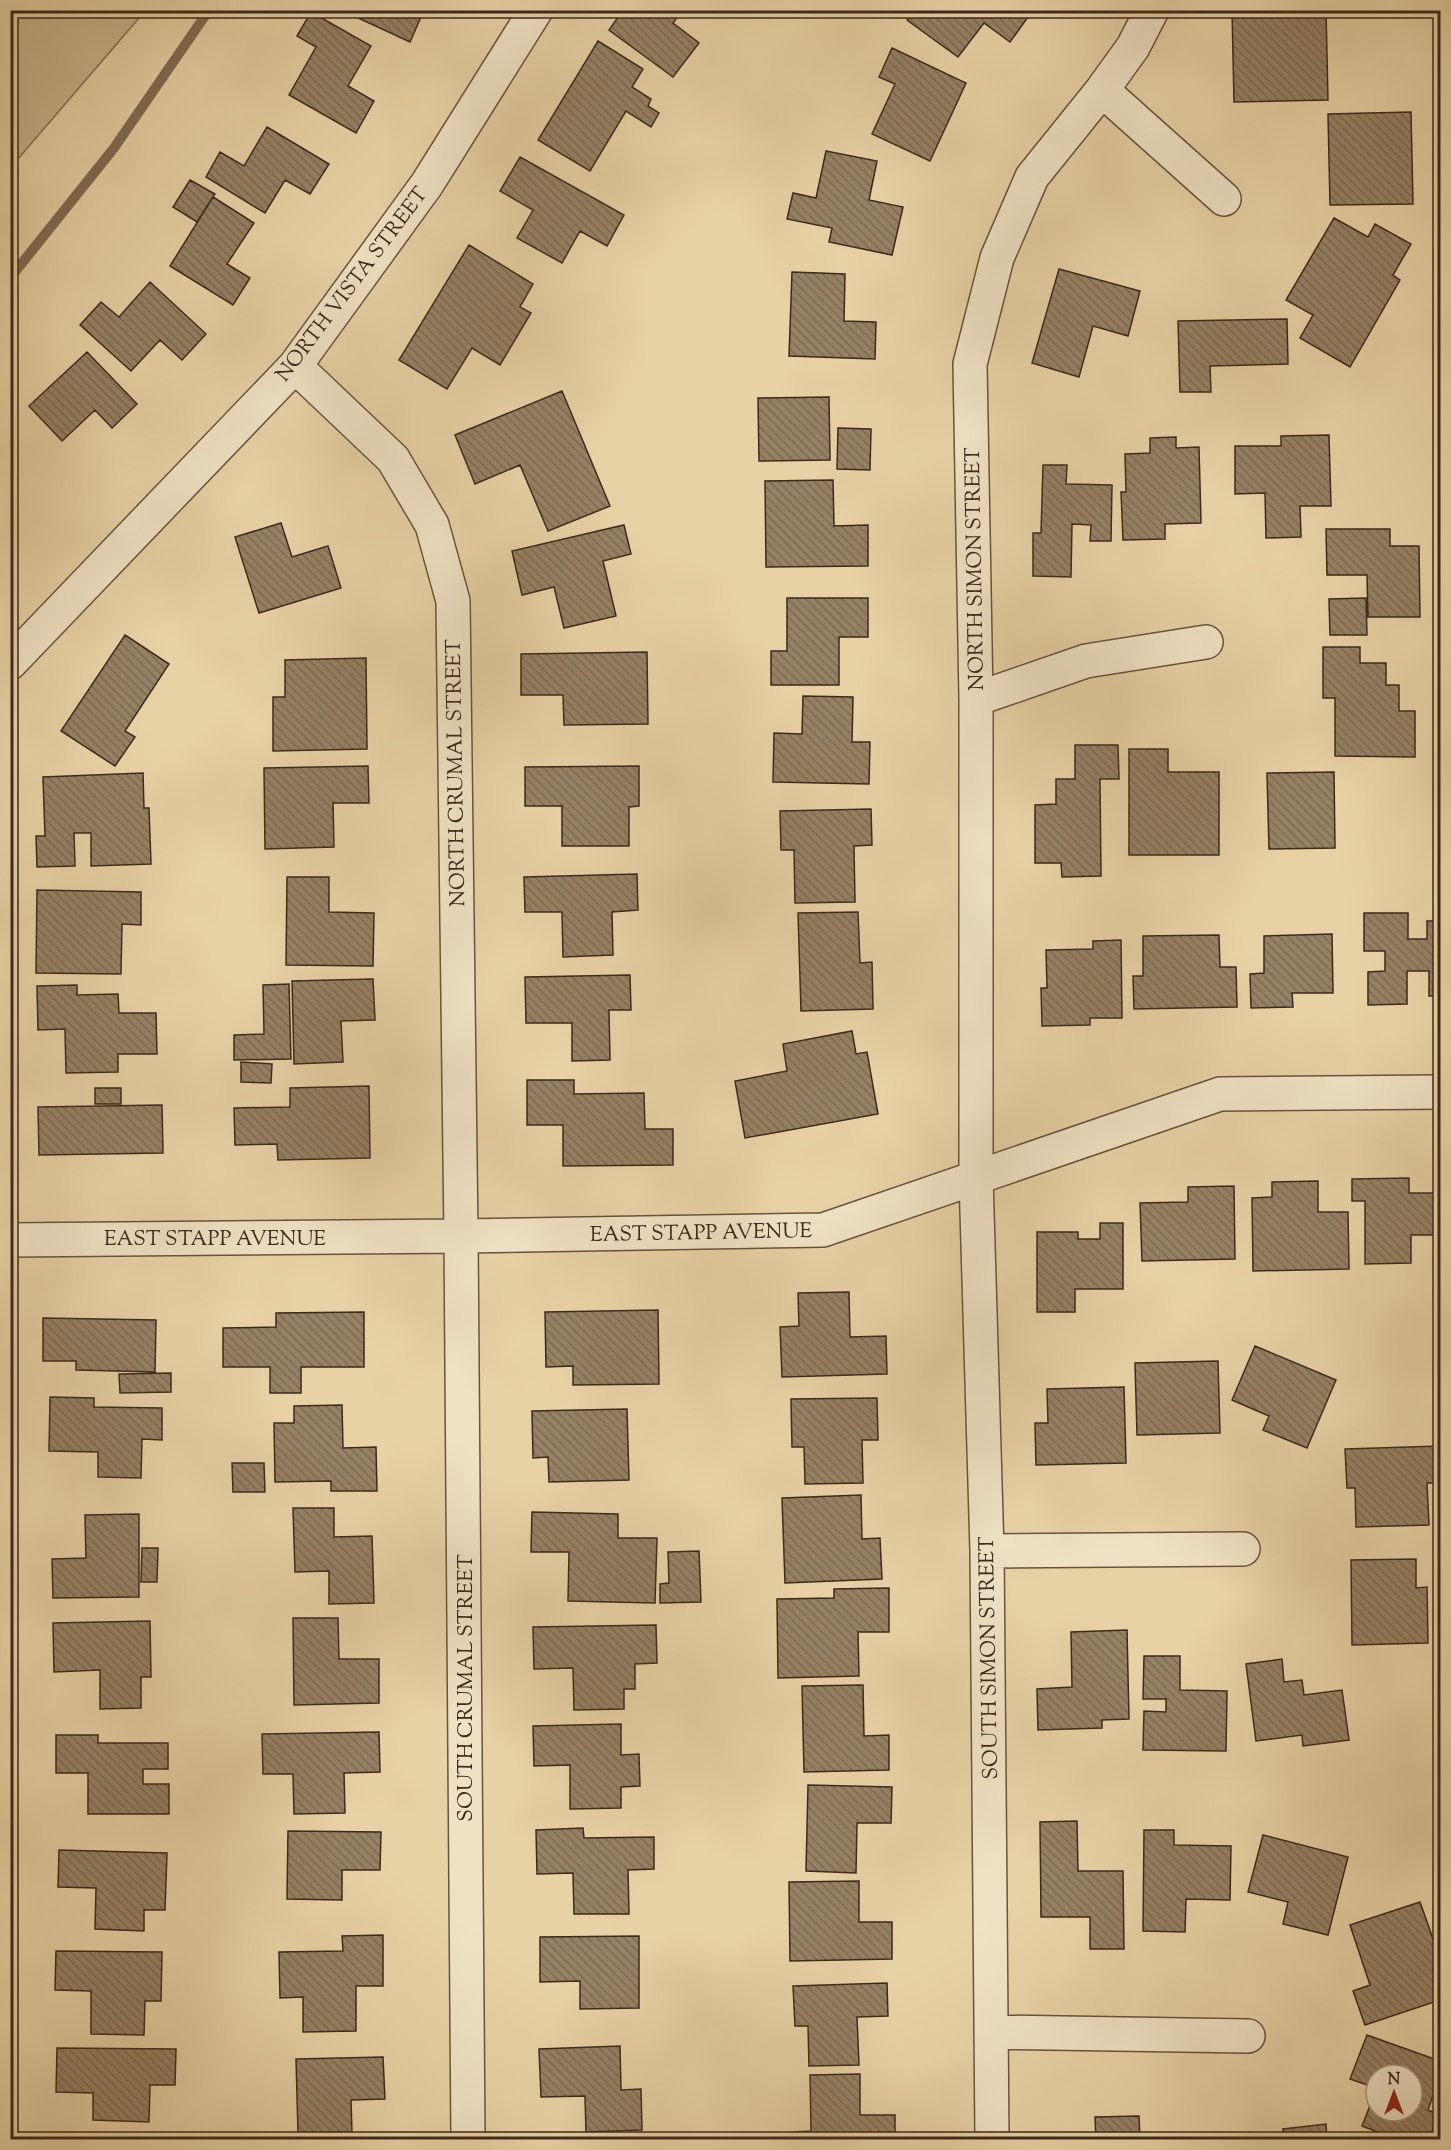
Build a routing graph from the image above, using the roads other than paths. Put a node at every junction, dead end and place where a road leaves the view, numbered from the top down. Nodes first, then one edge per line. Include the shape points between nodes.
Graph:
1 (536, 10) edge
2 (1152, 10) edge
3 (1102, 90) junction
4 (1224, 199) dead end
5 (295, 366) junction
6 (1206, 642) dead end
7 (10, 663) edge
8 (976, 699) junction
9 (1440, 1092) edge
10 (976, 1177) junction
11 (461, 1236) junction
12 (10, 1240) edge
13 (1243, 1550) dead end
14 (987, 1551) junction
15 (992, 2032) junction
16 (1248, 2036) dead end
17 (468, 2139) edge
18 (992, 2139) edge

1 - 5 street, NORTH VISTA STREET via 427,184
2 - 3 street, NORTH SIMON STREET via 1133,47
3 - 4 street
3 - 8 street, NORTH SIMON STREET via 1032,177 997,258 970,364
5 - 7 street, NORTH VISTA STREET
5 - 11 street, NORTH CRUMAL STREET via 393,459 432,525 453,601
6 - 8 street via 1086,661
8 - 10 street, NORTH SIMON STREET
9 - 10 street, EAST STAPP AVENUE via 1220,1094
10 - 11 street, EAST STAPP AVENUE via 823,1230
10 - 14 street, SOUTH SIMON STREET
11 - 12 street, EAST STAPP AVENUE
11 - 17 street, SOUTH CRUMAL STREET
13 - 14 street
14 - 15 street, SOUTH SIMON STREET
15 - 16 street
15 - 18 street, SOUTH SIMON STREET

